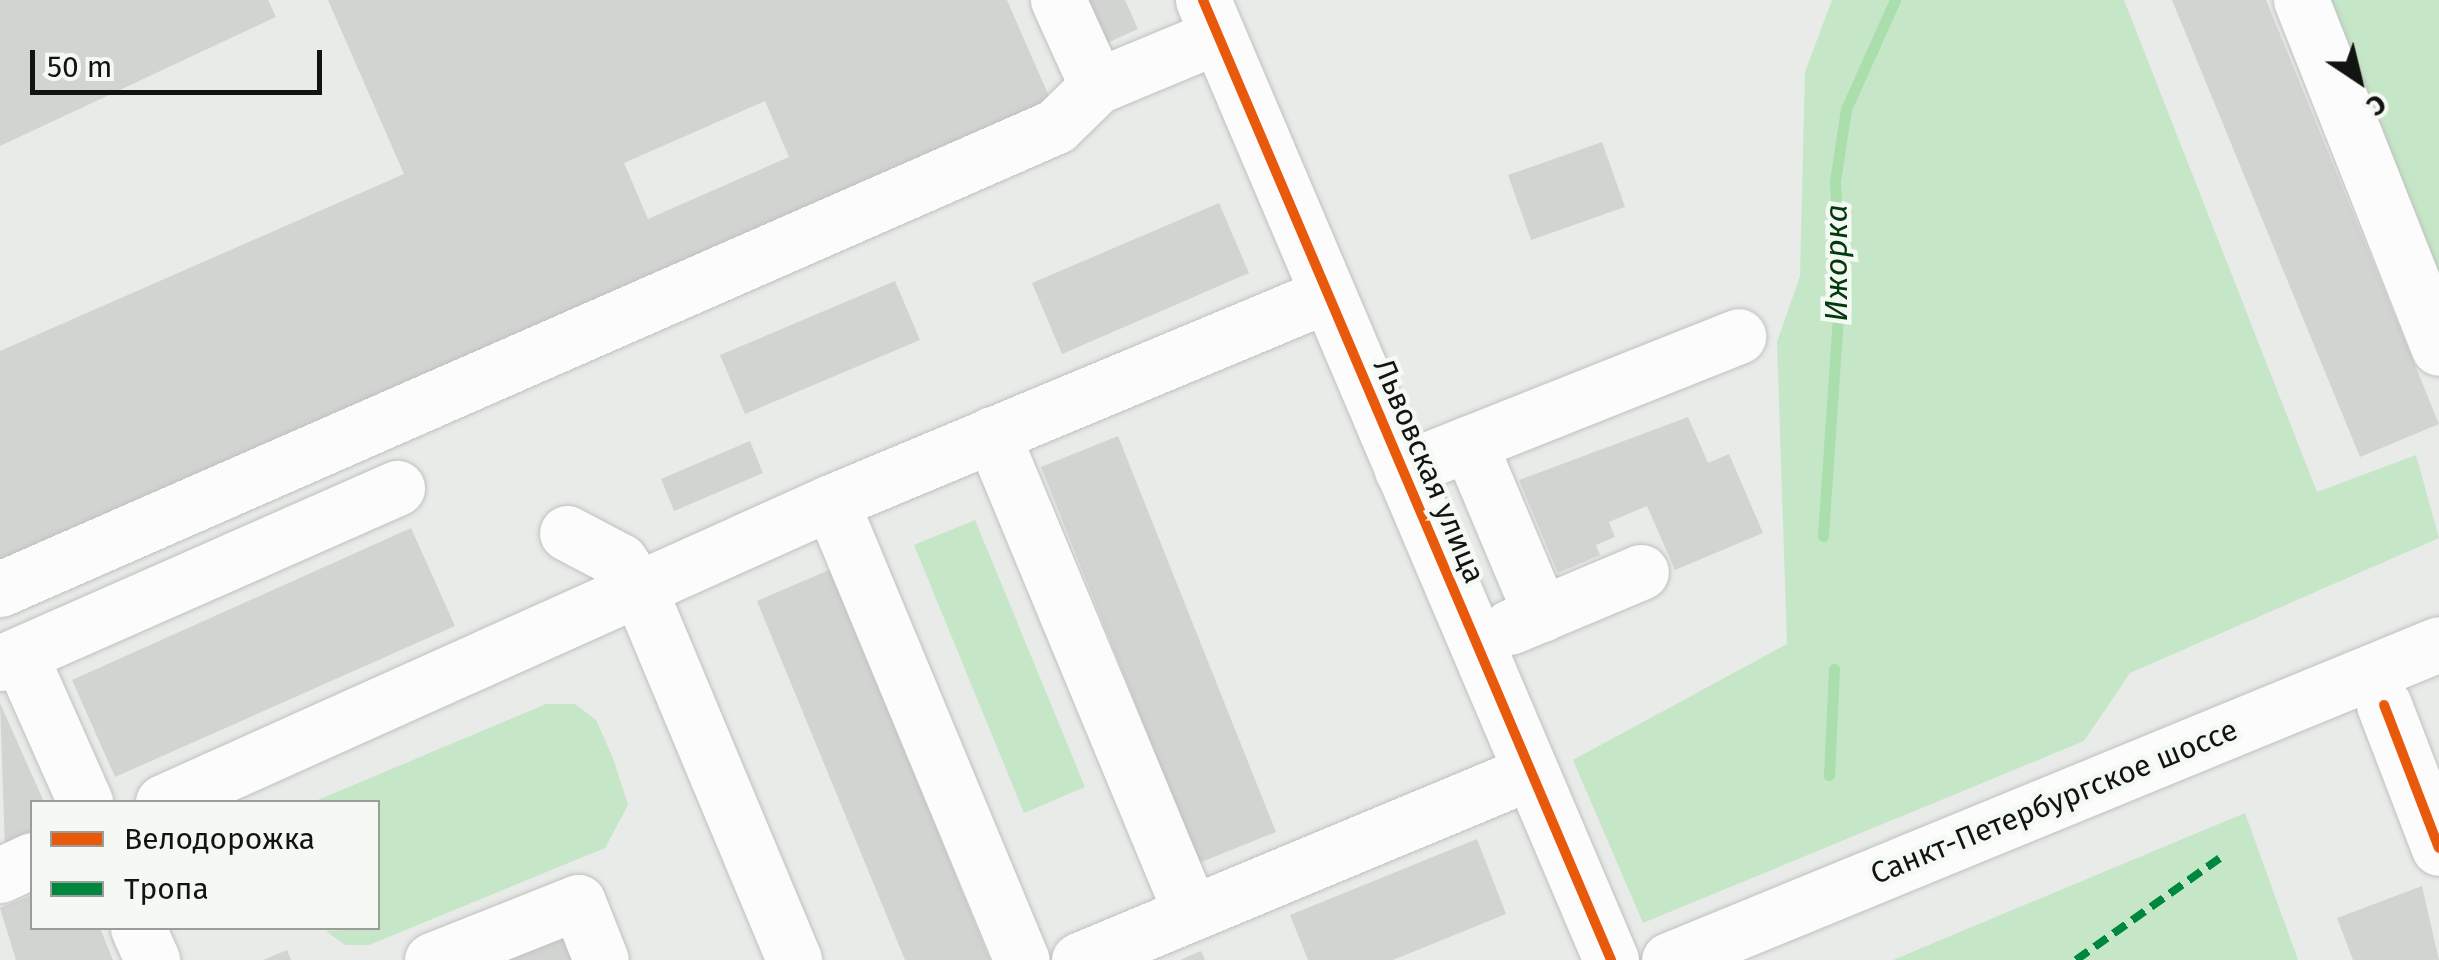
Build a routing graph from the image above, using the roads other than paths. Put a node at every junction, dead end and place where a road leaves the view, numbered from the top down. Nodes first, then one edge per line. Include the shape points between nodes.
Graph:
1 (1058, 0) edge
2 (2300, 0) edge
3 (1208, 9) edge
4 (1097, 86) junction
5 (1328, 295) junction
6 (1738, 336) dead end
7 (2439, 348) edge
8 (992, 434) junction
9 (1469, 443) junction
10 (1402, 470) junction
11 (397, 488) dead end
12 (831, 502) junction
13 (567, 533) dead end
14 (1640, 572) dead end
15 (0, 589) edge
16 (639, 589) junction
17 (1541, 614) junction
18 (1475, 642) junction
19 (2439, 644) edge
20 (10, 659) edge
21 (2439, 684) edge
22 (2384, 705) junction
23 (1530, 772) junction
24 (83, 800) edge
25 (167, 800) edge
26 (2439, 848) edge
27 (30, 861) edge
28 (0, 875) edge
29 (1192, 913) junction
30 (139, 930) edge
31 (152, 960) edge
32 (432, 960) edge
33 (601, 960) edge
34 (794, 960) edge
35 (1022, 960) edge
36 (1079, 960) edge
37 (1611, 960) edge
38 (1669, 960) edge
39 (1762, 960) edge

1 - 4 main road
2 - 7 main road
3 - 4 main road
3 - 5 main road, Львовская улица
4 - 15 main road via 1056,126
5 - 8 main road
5 - 10 main road, Львовская улица
6 - 9 main road
8 - 12 main road
8 - 29 main road
9 - 10 main road
9 - 17 main road
10 - 18 main road, Львовская улица
11 - 20 main road
12 - 16 main road
12 - 35 main road
13 - 16 main road via 620,561
14 - 17 main road
16 - 25 main road
16 - 34 main road
17 - 18 main road
18 - 23 main road, Львовская улица
19 - 38 main road, Санкт-Петербургское шоссе
20 - 24 main road
21 - 22 main road, Санкт-Петербургское шоссе
22 - 26 main road
22 - 39 main road, Санкт-Петербургское шоссе
23 - 29 main road
23 - 37 main road, Львовская улица
27 - 28 main road
29 - 36 main road
30 - 31 main road
32 - 33 main road via 578,902

